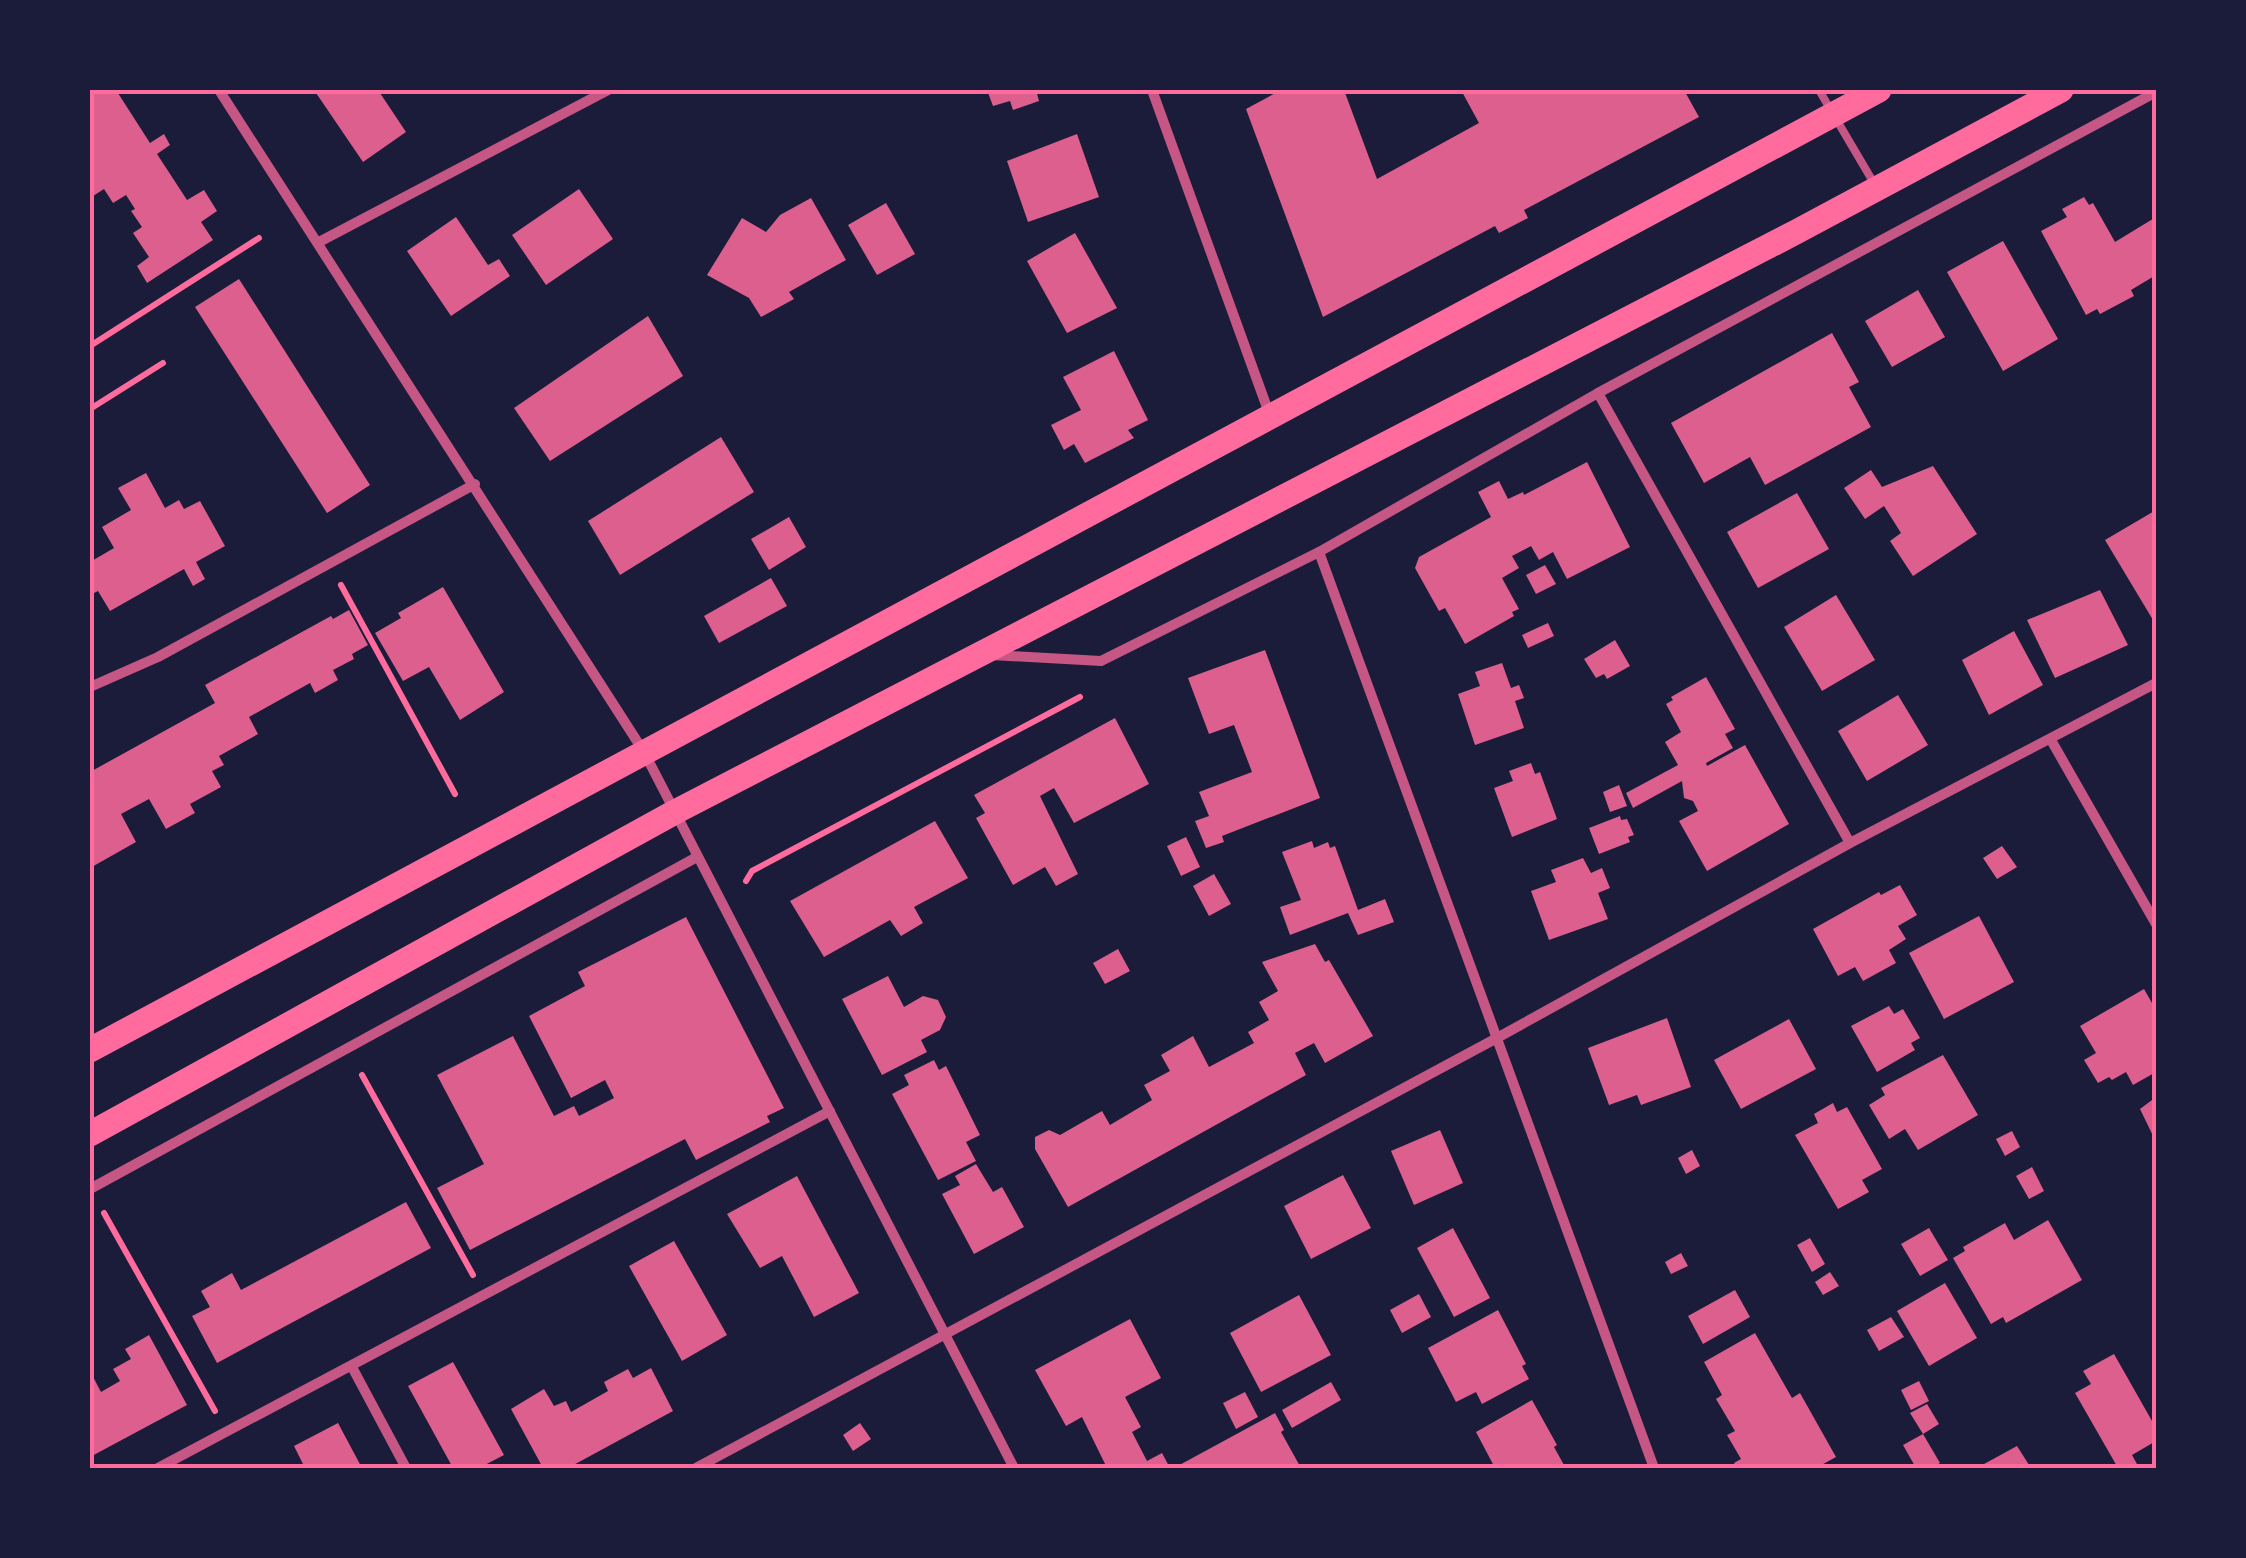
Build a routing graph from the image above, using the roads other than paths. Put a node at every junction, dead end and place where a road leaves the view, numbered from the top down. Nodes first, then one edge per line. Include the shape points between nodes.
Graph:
1 (218, 90) edge
2 (608, 90) edge
3 (1152, 90) edge
4 (1819, 90) edge
5 (1879, 90) edge
6 (2061, 90) edge
7 (2156, 92) edge
8 (1834, 116) junction
9 (1878, 189) junction
10 (319, 242) junction
11 (1598, 393) junction
12 (1269, 415) junction
13 (474, 484) junction
14 (1319, 552) junction
15 (975, 655) junction
16 (2156, 684) edge
17 (90, 687) edge
18 (2051, 740) junction
19 (644, 752) junction
20 (674, 812) junction
21 (1850, 843) junction
22 (698, 857) junction
23 (2156, 924) edge
24 (1498, 1038) junction
25 (90, 1050) edge
26 (830, 1111) junction
27 (90, 1134) edge
28 (90, 1189) edge
29 (944, 1332) junction
30 (352, 1366) junction
31 (158, 1468) edge
32 (406, 1468) edge
33 (696, 1468) edge
34 (1014, 1468) edge
35 (1654, 1468) edge

1 - 10 street
2 - 10 street
3 - 12 street
4 - 8 lane
5 - 8 main road
6 - 9 main road
7 - 11 street
8 - 9 lane
8 - 12 main road
9 - 15 main road
10 - 13 street
11 - 14 street
11 - 21 street
12 - 19 main road
13 - 17 street via 158,657
13 - 19 street
14 - 15 street via 1102,661
14 - 24 street
15 - 20 main road
16 - 18 street
18 - 21 street
18 - 23 street
19 - 20 street
19 - 25 main road
20 - 22 street
20 - 27 main road
21 - 24 street
22 - 26 street
22 - 28 street
24 - 29 street
24 - 35 street
26 - 29 street
26 - 30 street
29 - 33 street
29 - 34 street
30 - 31 street
30 - 32 street

